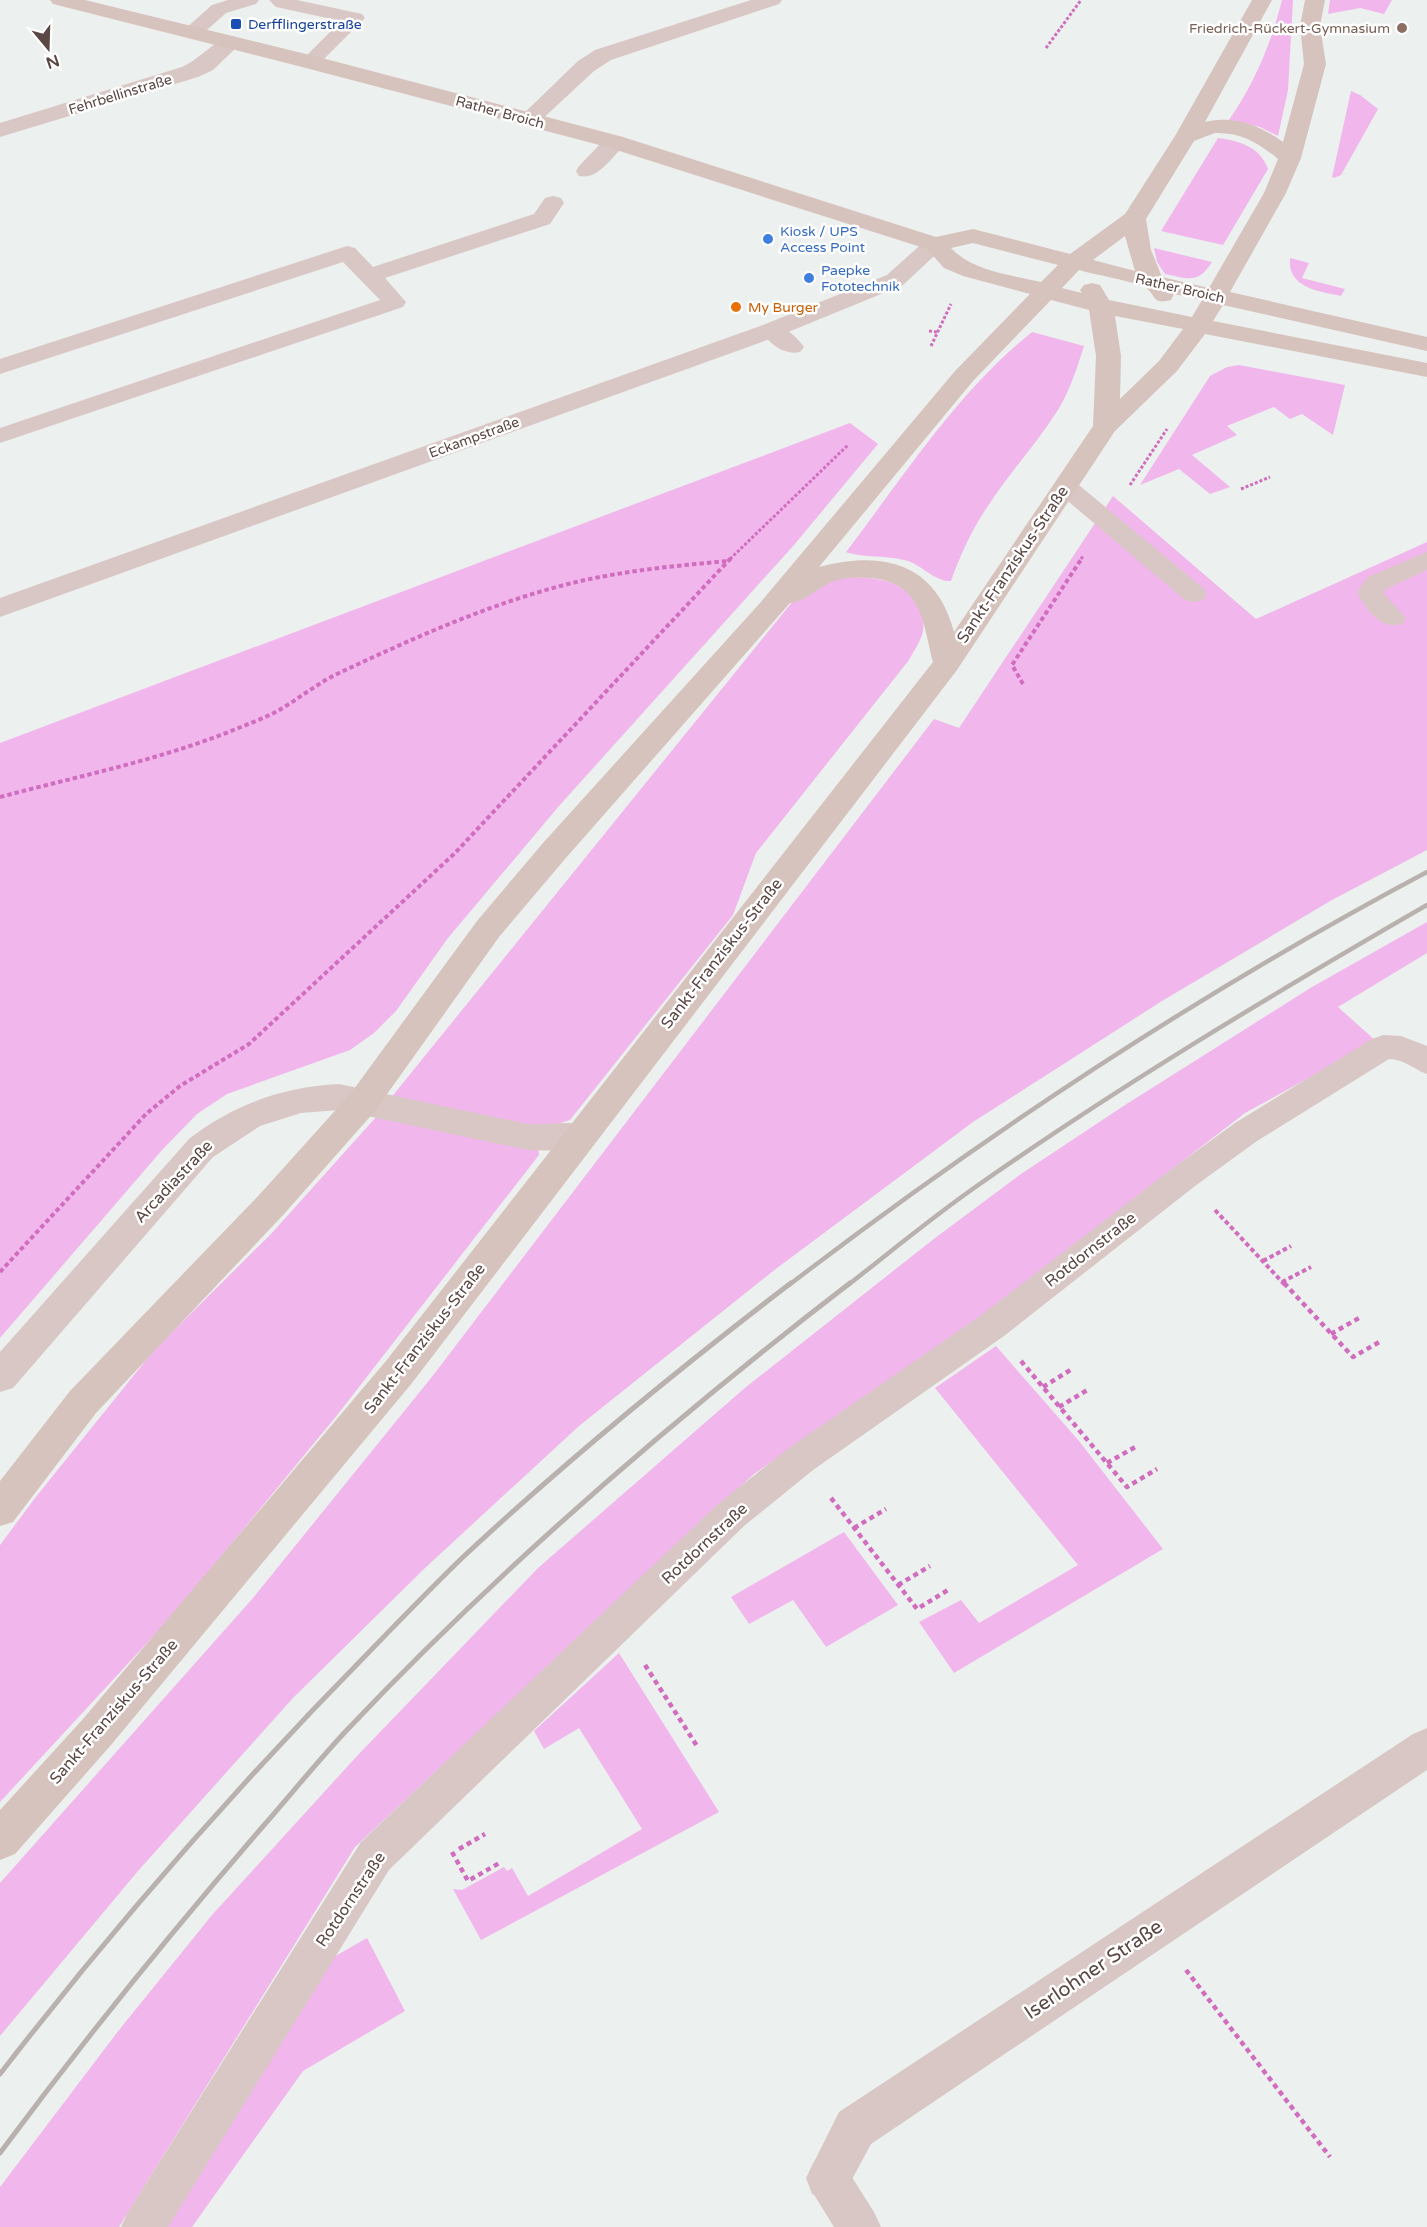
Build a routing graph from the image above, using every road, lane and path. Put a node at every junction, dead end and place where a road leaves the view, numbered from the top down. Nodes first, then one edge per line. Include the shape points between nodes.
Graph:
1 (60, 0) edge
2 (213, 0) edge
3 (249, 0) edge
4 (279, 0) edge
5 (772, 0) edge
6 (1081, 0) edge
7 (1262, 0) edge
8 (1315, 0) edge
9 (182, 30) junction
10 (231, 42) junction
11 (1046, 48) dead end
12 (310, 62) junction
13 (529, 119) junction
14 (0, 130) edge
15 (1186, 136) junction
16 (615, 142) junction
17 (1290, 158) junction
18 (587, 171) dead end
19 (553, 203) dead end
20 (1134, 219) junction
21 (935, 244) junction
22 (1073, 263) junction
23 (971, 271) junction
24 (369, 276) junction
25 (1152, 282) junction
26 (1046, 292) junction
27 (1217, 297) junction
28 (953, 301) dead end
29 (1101, 306) junction
30 (1198, 326) junction
31 (772, 330) junction
32 (929, 331) dead end
33 (938, 332) junction
34 (1002, 336) junction
35 (1427, 345) edge
36 (792, 347) dead end
37 (929, 351) dead end
38 (0, 367) edge
39 (1427, 370) edge
40 (1106, 426) junction
41 (0, 436) edge
42 (852, 441) dead end
43 (1270, 477) dead end
44 (1065, 486) junction
45 (1241, 489) dead end
46 (729, 560) junction
47 (1427, 560) edge
48 (1194, 594) dead end
49 (0, 608) edge
50 (770, 609) junction
51 (1393, 618) dead end
52 (947, 663) junction
53 (0, 796) edge
54 (1423, 1052) edge
55 (363, 1102) junction
56 (581, 1135) junction
57 (1184, 1177) junction
58 (1290, 1246) dead end
59 (1263, 1261) junction
60 (1311, 1266) dead end
61 (0, 1272) edge
62 (1282, 1282) junction
63 (1359, 1318) dead end
64 (992, 1326) junction
65 (1331, 1334) junction
66 (1381, 1341) dead end
67 (1072, 1369) dead end
68 (0, 1377) edge
69 (1043, 1387) junction
70 (1089, 1389) dead end
71 (1059, 1407) junction
72 (1137, 1446) dead end
73 (801, 1459) junction
74 (1107, 1463) junction
75 (1156, 1469) dead end
76 (886, 1509) dead end
77 (0, 1510) edge
78 (854, 1528) junction
79 (930, 1566) dead end
80 (898, 1585) junction
81 (948, 1590) dead end
82 (619, 1623) junction
83 (697, 1746) dead end
84 (1427, 1747) edge
85 (427, 1807) junction
86 (485, 1834) dead end
87 (0, 1840) edge
88 (452, 1853) junction
89 (501, 1862) dead end
90 (1154, 1929) junction
91 (1330, 2157) dead end
92 (828, 2178) joint
93 (143, 2227) edge
94 (859, 2227) edge

1 - 9 main road, Rather Broich
2 - 9 lane via 199,6
3 - 9 lane via 219,9
4 - 12 lane via 355,18
5 - 13 street via 603,55
6 - 11 path
7 - 15 main road
8 - 17 main road, Sankt-Franziskus-Straße via 1310,26 1315,64
9 - 10 main road, Rather Broich
10 - 12 main road, Rather Broich
10 - 14 street, Fehrbellinstraße via 205,65 190,72
12 - 13 main road, Rather Broich
13 - 16 main road, Rather Broich
15 - 17 main road via 1202,127 1235,126 1272,142
15 - 20 main road
16 - 18 lane
16 - 21 main road, Rather Broich
17 - 27 main road, Sankt-Franziskus-Straße
19 - 24 lane via 542,219
20 - 22 main road
20 - 25 main road via 1139,252
21 - 22 main road, Rather Broich via 973,236
21 - 23 main road, Rather Broich via 952,263
21 - 31 street, Eckampstraße via 895,280
22 - 25 main road, Rather Broich
22 - 26 main road
22 - 29 main road
23 - 26 main road, Rather Broich
23 - 34 main road, Rather Broich via 1004,313
24 - 38 lane via 348,253
24 - 41 lane via 395,302
25 - 27 main road, Rather Broich
25 - 30 main road via 1176,310
26 - 29 main road, Rather Broich
26 - 34 main road
27 - 30 main road, Sankt-Franziskus-Straße
27 - 35 main road, Rather Broich
28 - 33 path
29 - 30 main road, Rather Broich
29 - 40 main road via 1108,336
30 - 39 main road, Rather Broich
30 - 40 main road, Sankt-Franziskus-Straße via 1168,366
31 - 36 lane
31 - 49 street, Eckampstraße
32 - 33 path
33 - 37 path
34 - 50 main road via 963,376
40 - 44 main road, Sankt-Franziskus-Straße
42 - 46 path
43 - 45 path
44 - 48 lane
44 - 52 main road, Sankt-Franziskus-Straße
46 - 53 path via 605,576 538,592 332,676 266,716 222,734
46 - 61 path via 454,854 249,1044 180,1086 146,1114
47 - 51 lane via 1377,583 1370,592
50 - 52 main road via 826,574 866,569 893,574 923,592 936,620
50 - 55 main road via 488,929
52 - 56 main road, Sankt-Franziskus-Straße
54 - 57 lane, Rotdornstraße via 1400,1046 1383,1047 1246,1132
55 - 56 street, Arcadiastraße via 528,1137
55 - 68 street, Arcadiastraße via 310,1097 250,1115 221,1131 179,1172
55 - 77 main road via 272,1204 83,1402
56 - 87 main road, Sankt-Franziskus-Straße via 399,1372 97,1732
57 - 59 path
57 - 64 lane, Rotdornstraße
58 - 59 path
59 - 62 path
60 - 62 path
62 - 65 path
63 - 65 path
64 - 69 path
64 - 73 lane, Rotdornstraße
65 - 66 path via 1353,1357
67 - 69 path
69 - 71 path
70 - 71 path
71 - 74 path
72 - 74 path
73 - 78 path
73 - 82 lane, Rotdornstraße via 731,1515
74 - 75 path via 1126,1487
76 - 78 path
78 - 80 path
79 - 80 path
80 - 81 path via 917,1609
82 - 83 path
82 - 85 lane, Rotdornstraße
84 - 90 street, Iserlohner Straße
85 - 88 path
85 - 93 lane, Rotdornstraße via 375,1856
86 - 88 path
88 - 89 path via 468,1881
90 - 91 path
90 - 92 street, Iserlohner Straße via 855,2128
92 - 94 lane, Iserlohner Straße

